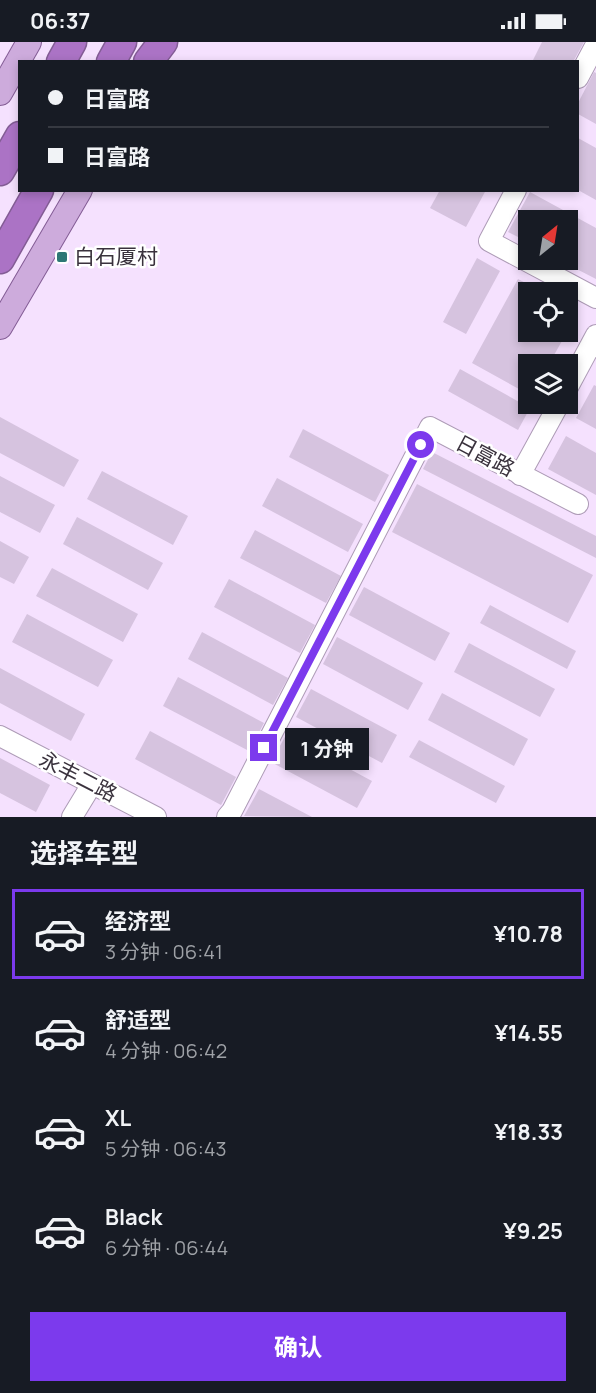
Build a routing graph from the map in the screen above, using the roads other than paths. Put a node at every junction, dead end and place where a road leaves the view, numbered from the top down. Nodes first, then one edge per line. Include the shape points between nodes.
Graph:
1 (28, 42) edge
2 (122, 42) edge
3 (165, 42) edge
4 (594, 48) dead end
5 (18, 60) edge
6 (18, 60) edge
7 (112, 60) edge
8 (150, 60) edge
9 (157, 60) edge
10 (0, 71) edge
11 (579, 76) edge
12 (0, 93) edge
13 (18, 140) edge
14 (0, 171) edge
15 (38, 192) edge
16 (43, 192) edge
17 (79, 192) edge
18 (515, 192) edge
19 (25, 215) junction
20 (0, 259) edge
21 (596, 298) edge
22 (0, 327) edge
23 (596, 335) edge
24 (578, 369) edge
25 (554, 414) edge
26 (520, 475) junction
27 (578, 504) dead end
28 (0, 736) edge
29 (92, 784) junction
30 (72, 817) edge
31 (156, 817) edge
32 (227, 817) edge

1 - 5 main road
1 - 10 street
2 - 7 highway
3 - 8 highway
3 - 9 main road
4 - 11 street
6 - 12 main road
13 - 14 highway
15 - 19 highway
16 - 19 highway
17 - 22 main road
18 - 21 street via 489,241
19 - 20 highway
23 - 24 street
25 - 26 street
26 - 27 street, 日富路
26 - 32 street, 日富路 via 430,427
28 - 29 street, 永丰二路
29 - 30 street
29 - 31 street, 永丰二路

